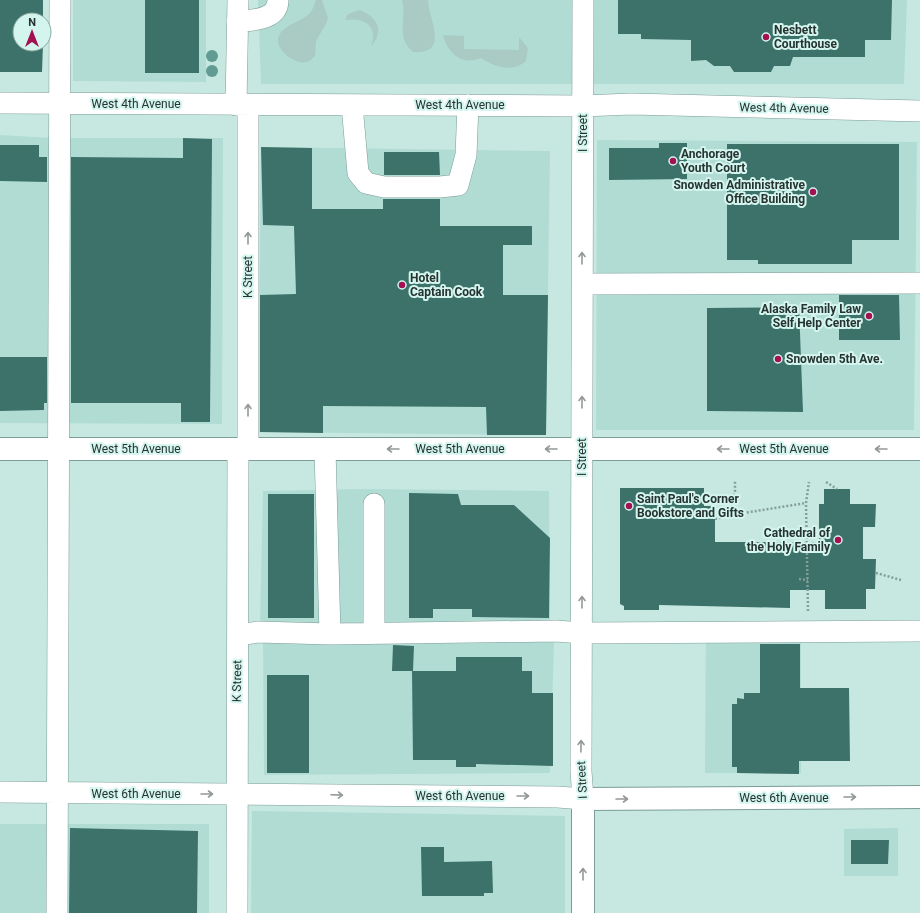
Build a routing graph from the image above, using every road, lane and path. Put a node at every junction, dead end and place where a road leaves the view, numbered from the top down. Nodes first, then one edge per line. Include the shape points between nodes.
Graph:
1 (60, 0) edge
2 (238, 0) edge
3 (278, 0) edge
4 (583, 0) edge
5 (237, 22) junction
6 (0, 103) edge
7 (60, 104) junction
8 (242, 105) junction
9 (352, 105) junction
10 (468, 105) junction
11 (583, 106) junction
12 (920, 110) edge
13 (920, 283) edge
14 (582, 284) junction
15 (0, 449) edge
16 (57, 449) junction
17 (243, 449) junction
18 (325, 449) junction
19 (581, 449) junction
20 (920, 449) edge
21 (735, 481) dead end
22 (809, 482) dead end
23 (826, 482) dead end
24 (837, 489) dead end
25 (806, 503) junction
26 (374, 504) dead end
27 (731, 514) junction
28 (715, 519) dead end
29 (876, 573) dead end
30 (799, 579) dead end
31 (808, 580) junction
32 (901, 580) dead end
33 (808, 616) dead end
34 (920, 631) edge
35 (374, 633) junction
36 (582, 633) junction
37 (330, 634) junction
38 (238, 635) junction
39 (0, 792) edge
40 (57, 793) junction
41 (236, 794) junction
42 (920, 797) edge
43 (584, 799) junction
44 (57, 913) edge
45 (237, 913) edge
46 (584, 913) edge

1 - 7 street
2 - 5 street, K Street
3 - 5 street via 278,7 274,13
4 - 11 street, I Street
5 - 8 street, K Street
6 - 7 street, West 4th Avenue
7 - 8 street, West 4th Avenue
7 - 16 street
8 - 9 street, West 4th Avenue
17 -> 8 street, K Street
9 - 10 street, West 4th Avenue
9 - 10 street via 358,173 366,183 384,187 458,185 466,155
10 - 11 street, West 4th Avenue
11 - 12 street, West 4th Avenue via 631,104
14 -> 11 street, I Street
13 - 14 street
19 -> 14 street, I Street
15 - 16 main road, West 5th Avenue
16 - 17 main road, West 5th Avenue
16 - 40 street
17 - 18 main road, West 5th Avenue
17 - 38 street, K Street
19 -> 18 main road, West 5th Avenue
18 - 37 street
20 -> 19 main road, West 5th Avenue
36 -> 19 street, I Street
21 - 27 path
22 - 25 path
23 - 24 path
25 - 27 path
25 - 31 path
26 - 35 street
27 - 28 path
29 - 32 path
30 - 31 path
31 - 33 path
34 - 36 street
35 - 36 street
35 - 37 street
43 -> 36 street, I Street via 581,771
37 - 38 street via 258,632
38 - 41 street, K Street
39 - 40 street, West 6th Avenue
40 -> 41 street, West 6th Avenue
40 - 44 street
41 -> 43 street, West 6th Avenue
41 - 45 street, K Street
43 -> 42 main road, West 6th Avenue
46 -> 43 main road, I Street

